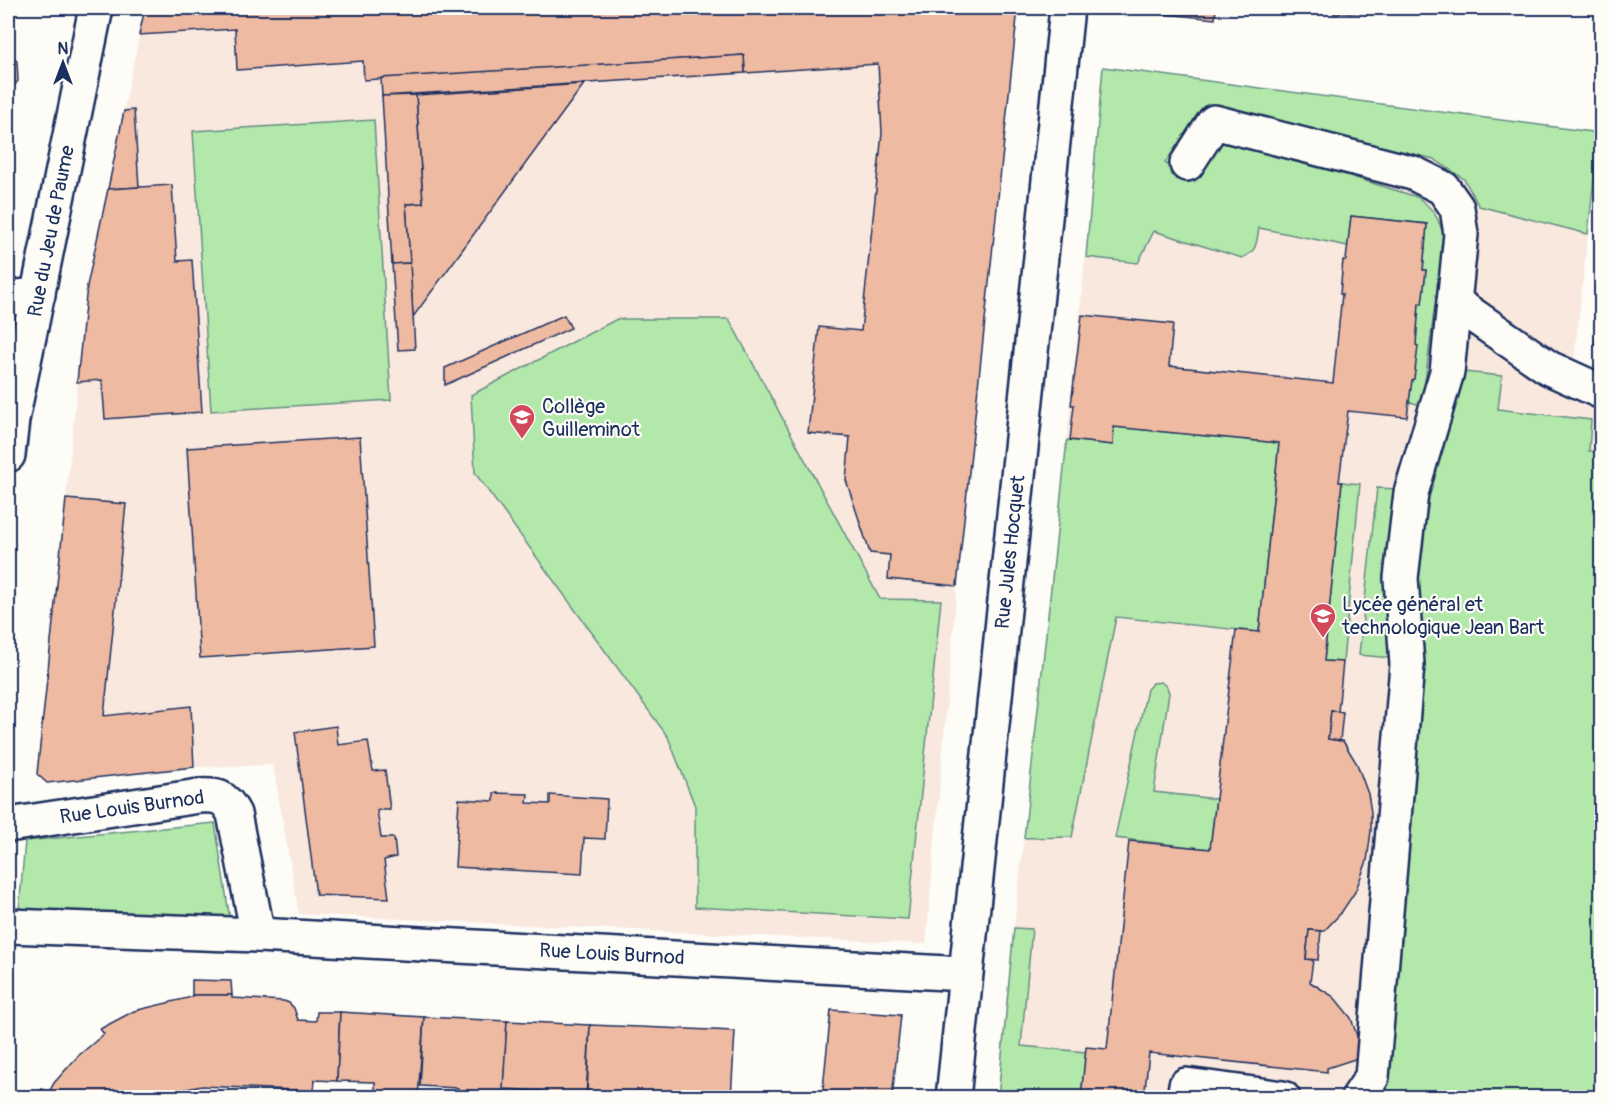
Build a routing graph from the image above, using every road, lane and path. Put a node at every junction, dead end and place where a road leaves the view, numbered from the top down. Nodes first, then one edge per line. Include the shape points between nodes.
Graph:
1 (96, 8) edge
2 (1066, 8) edge
3 (1187, 164) dead end
4 (23, 296) edge
5 (1454, 302) junction
6 (1602, 392) edge
7 (8, 455) edge
8 (8, 825) edge
9 (8, 926) edge
10 (258, 934) junction
11 (965, 974) junction
12 (952, 1098) edge
13 (1184, 1098) edge
14 (1283, 1098) edge
15 (1358, 1098) edge

1 - 4 street, Rue du Jeu de Paume
2 - 11 street, Rue Jules Hocquet
3 - 5 street via 1214,122 1413,173 1443,188 1457,208 1461,234
4 - 7 street, Rue du Jeu de Paume
5 - 6 street via 1549,368
5 - 15 street via 1447,372 1411,493 1401,578 1407,664 1372,1077
8 - 10 street, Rue Louis Burnod via 217,796 234,814
9 - 10 street, Rue Louis Burnod
10 - 11 street, Rue Louis Burnod
11 - 12 street, Rue Jules Hocquet
13 - 14 street via 1186,1085

